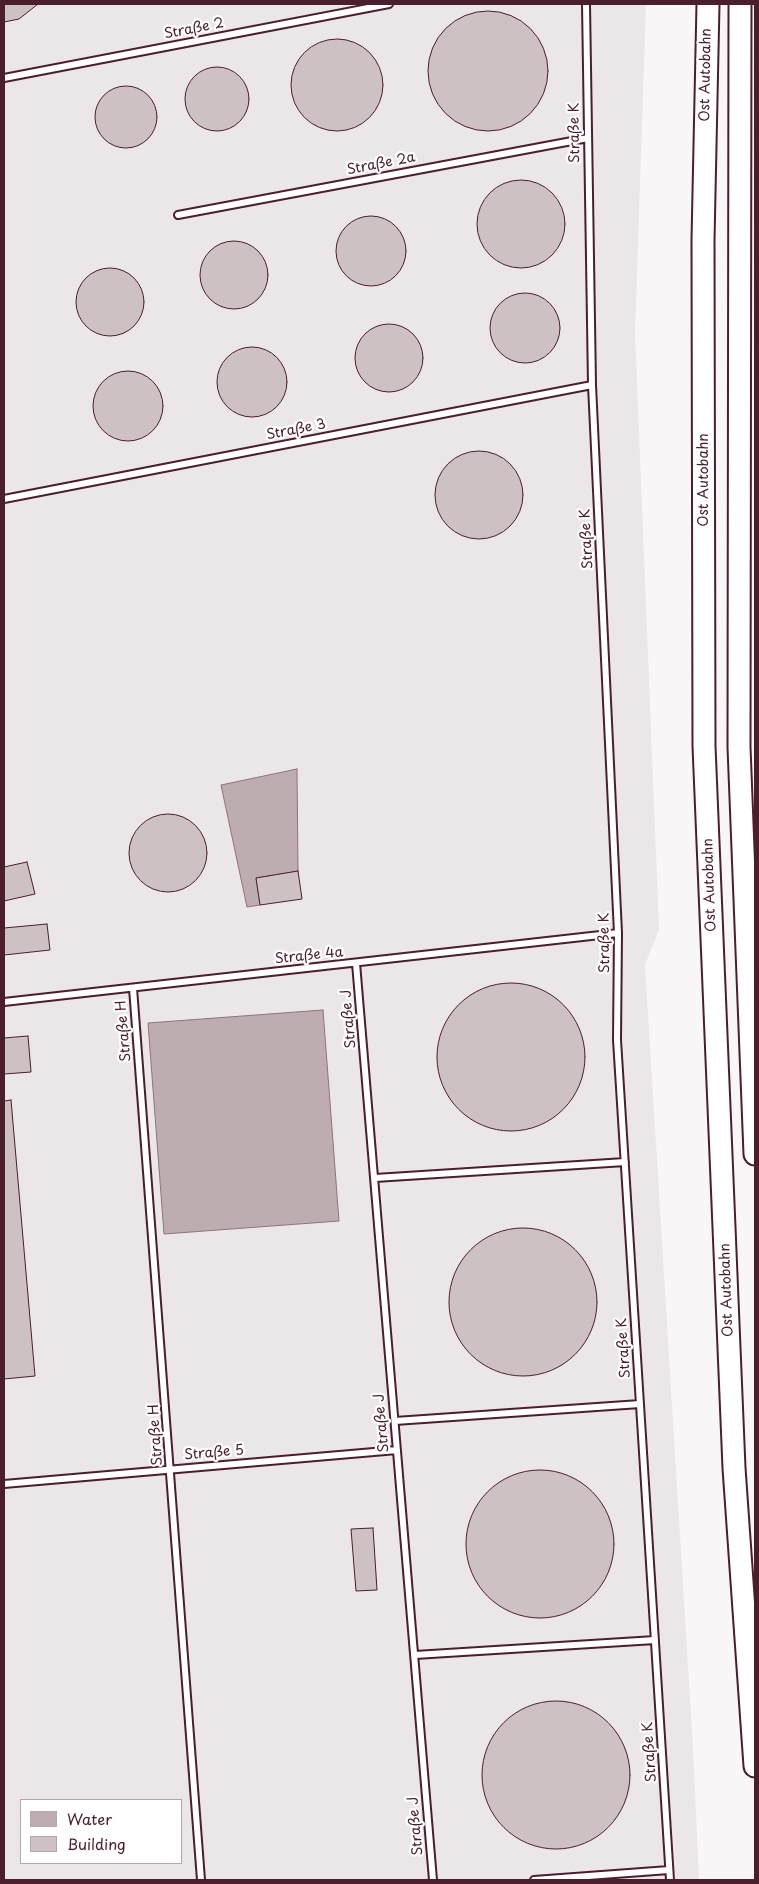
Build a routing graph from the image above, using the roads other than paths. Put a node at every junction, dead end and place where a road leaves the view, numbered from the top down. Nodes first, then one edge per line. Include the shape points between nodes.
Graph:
1 (389, 4) edge
2 (586, 4) edge
3 (708, 4) edge
4 (740, 4) edge
5 (4, 78) edge
6 (588, 138) junction
7 (178, 215) dead end
8 (592, 386) junction
9 (4, 498) edge
10 (618, 934) junction
11 (356, 963) junction
12 (133, 988) junction
13 (4, 1002) edge
14 (755, 1154) edge
15 (625, 1162) junction
16 (375, 1178) junction
17 (640, 1404) junction
18 (395, 1421) junction
19 (397, 1450) junction
20 (171, 1469) junction
21 (4, 1484) edge
22 (655, 1640) junction
23 (414, 1655) junction
24 (755, 1766) edge
25 (670, 1870) junction
26 (201, 1880) edge
27 (433, 1880) edge
28 (534, 1880) edge
29 (670, 1880) edge

1 - 5 lane, Straße 2
2 - 6 lane, Straße K
3 - 24 highway, Ost Autobahn via 703,240 704,746 734,1458
4 - 14 highway via 739,747
6 - 7 lane, Straße 2a
6 - 8 lane, Straße K
8 - 9 lane, Straße 3
8 - 10 lane, Straße K
10 - 11 lane, Straße 4a
10 - 15 lane, Straße K via 617,1040
11 - 12 lane, Straße 4a
11 - 16 lane, Straße J
12 - 13 lane, Straße 4a
12 - 20 lane, Straße H
15 - 16 lane
15 - 17 lane, Straße K
16 - 18 lane, Straße J
17 - 18 lane
17 - 22 lane, Straße K
18 - 19 lane, Straße J
19 - 20 lane, Straße 5
19 - 23 lane, Straße J
20 - 21 lane, Straße 5
20 - 26 lane, Straße H
22 - 23 lane
22 - 25 lane, Straße K
23 - 27 lane, Straße J
25 - 28 lane
25 - 29 lane, Straße K

